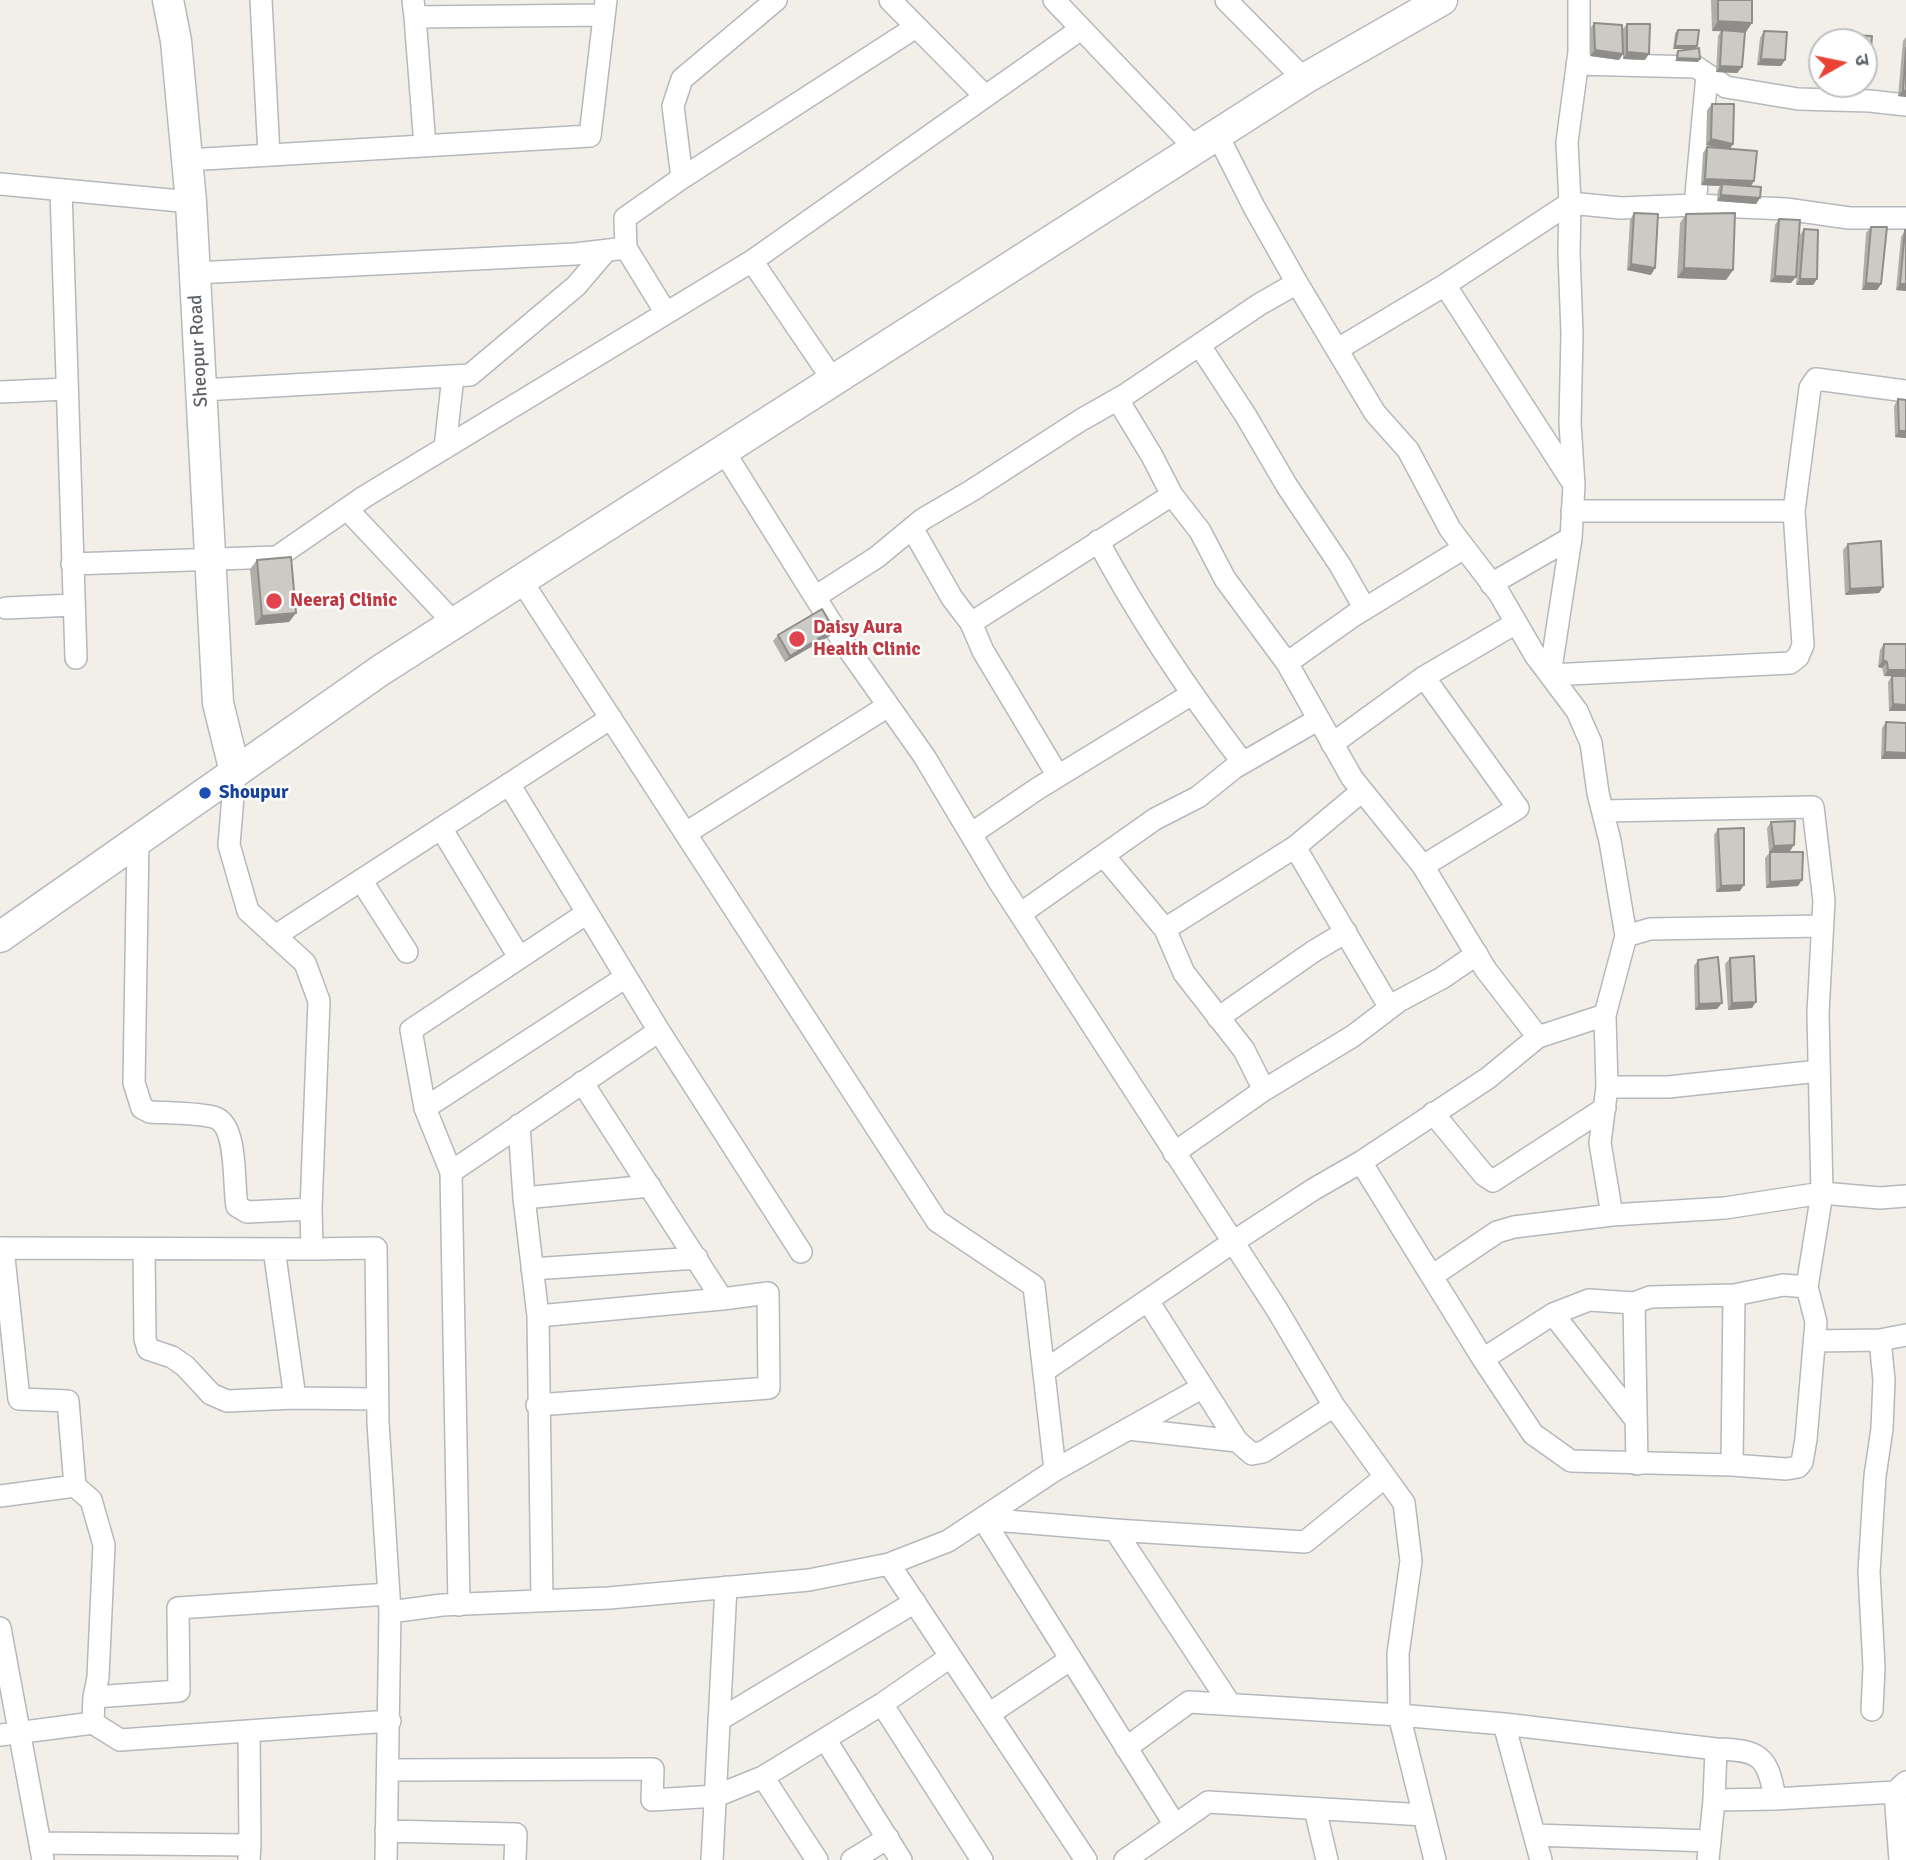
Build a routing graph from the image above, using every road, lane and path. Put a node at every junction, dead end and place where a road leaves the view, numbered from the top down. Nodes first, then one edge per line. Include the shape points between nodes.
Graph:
1 (168, 0) edge
2 (261, 0) edge
3 (776, 0) edge
4 (890, 0) edge
5 (1054, 0) edge
6 (1226, 0) edge
7 (1442, 0) edge
8 (1579, 0) edge
9 (604, 8) edge
10 (414, 9) edge
11 (916, 27) junction
12 (1081, 29) junction
13 (1577, 64) junction
14 (1707, 75) junction
15 (1304, 79) junction
16 (985, 96) junction
17 (1906, 105) edge
18 (1206, 141) junction
19 (425, 146) junction
20 (269, 155) junction
21 (187, 160) junction
22 (682, 178) junction
23 (0, 184) edge
24 (61, 190) junction
25 (191, 202) junction
26 (1570, 203) junction
27 (1695, 205) junction
28 (1906, 218) edge
29 (615, 250) junction
30 (752, 261) junction
31 (195, 274) junction
32 (1297, 283) junction
33 (1445, 285) junction
34 (666, 313) junction
35 (1200, 346) junction
36 (1338, 349) junction
37 (453, 376) junction
38 (833, 380) junction
39 (66, 389) junction
40 (202, 390) junction
41 (1906, 391) edge
42 (0, 392) edge
43 (1118, 400) junction
44 (444, 448) junction
45 (723, 450) junction
46 (1574, 485) junction
47 (1172, 495) junction
48 (347, 509) junction
49 (1572, 511) junction
50 (1794, 511) junction
51 (912, 528) junction
52 (1571, 538) junction
53 (1098, 541) junction
54 (1464, 548) junction
55 (210, 559) junction
56 (72, 564) junction
57 (521, 580) junction
58 (1491, 584) junction
59 (816, 597) junction
60 (74, 605) junction
61 (6, 608) dead end
62 (1365, 609) junction
63 (454, 623) junction
64 (971, 623) junction
65 (1516, 623) junction
66 (76, 658) dead end
67 (1287, 663) junction
68 (1550, 674) junction
69 (1424, 677) junction
70 (1192, 694) junction
71 (888, 706) junction
72 (611, 718) junction
73 (1319, 719) junction
74 (1332, 744) junction
75 (1243, 763) junction
76 (235, 772) junction
77 (1058, 776) junction
78 (509, 784) junction
79 (1362, 791) junction
80 (1603, 811) junction
81 (440, 828) junction
82 (686, 833) junction
83 (971, 834) junction
84 (138, 840) junction
85 (1295, 847) junction
86 (1104, 856) junction
87 (1423, 866) junction
88 (361, 880) junction
89 (587, 914) junction
90 (1020, 914) junction
91 (1822, 926) junction
92 (1165, 929) junction
93 (1346, 932) junction
94 (275, 936) junction
95 (1626, 936) junction
96 (0, 937) edge
97 (407, 952) dead end
98 (1477, 954) junction
99 (519, 957) junction
100 (626, 977) junction
101 (1390, 1008) junction
102 (1605, 1015) junction
103 (1218, 1018) junction
104 (659, 1031) junction
105 (1538, 1038) junction
106 (1819, 1071) junction
107 (582, 1082) junction
108 (1264, 1090) junction
109 (1606, 1098) junction
110 (425, 1108) junction
111 (1433, 1113) junction
112 (519, 1125) junction
113 (1174, 1153) junction
114 (1361, 1162) junction
115 (451, 1172) junction
116 (650, 1186) junction
117 (1822, 1193) junction
118 (1906, 1196) edge
119 (524, 1198) junction
120 (311, 1209) junction
121 (1612, 1215) junction
122 (1233, 1242) junction
123 (2, 1248) edge
124 (144, 1249) junction
125 (274, 1249) junction
126 (312, 1249) junction
127 (802, 1252) dead end
128 (697, 1258) junction
129 (532, 1269) junction
130 (1432, 1276) junction
131 (1807, 1287) junction
132 (1734, 1295) junction
133 (722, 1299) junction
134 (1148, 1301) junction
135 (1634, 1303) junction
136 (1553, 1314) junction
137 (538, 1316) junction
138 (1906, 1335) edge
139 (1880, 1340) junction
140 (1815, 1341) junction
141 (1483, 1359) junction
142 (1044, 1371) junction
143 (1203, 1387) junction
144 (295, 1398) junction
145 (377, 1399) junction
146 (537, 1405) junction
147 (1334, 1406) junction
148 (1636, 1420) junction
149 (1128, 1429) junction
150 (1237, 1441) junction
151 (1637, 1464) junction
152 (1732, 1465) junction
153 (1055, 1470) junction
154 (1385, 1477) junction
155 (75, 1486) junction
156 (0, 1496) edge
157 (983, 1519) junction
158 (1115, 1530) junction
159 (889, 1564) junction
160 (726, 1587) junction
161 (542, 1600) junction
162 (915, 1602) junction
163 (389, 1603) junction
164 (460, 1605) junction
165 (0, 1628) edge
166 (950, 1657) junction
167 (1071, 1659) junction
168 (94, 1697) junction
169 (882, 1704) junction
170 (1230, 1704) junction
171 (1872, 1710) dead end
172 (989, 1714) junction
173 (1399, 1714) junction
174 (719, 1720) junction
175 (390, 1721) junction
176 (93, 1723) junction
177 (1504, 1724) junction
178 (249, 1731) junction
179 (10, 1734) edge
180 (825, 1739) junction
181 (1126, 1748) junction
182 (1716, 1749) junction
183 (389, 1770) junction
184 (763, 1777) junction
185 (1900, 1787) edge
186 (716, 1796) junction
187 (1775, 1799) junction
188 (1714, 1800) junction
189 (1315, 1809) junction
190 (1424, 1815) junction
191 (1175, 1825) junction
192 (386, 1831) junction
193 (1535, 1835) junction
194 (888, 1838) junction
195 (1708, 1851) edge
196 (42, 1852) edge
197 (133, 1852) edge
198 (250, 1853) edge
199 (975, 1858) edge
200 (386, 1860) edge
201 (515, 1860) edge
202 (712, 1860) edge
203 (817, 1860) edge
204 (852, 1860) edge
205 (901, 1860) edge
206 (1086, 1860) edge
207 (1125, 1860) edge
208 (1327, 1860) edge
209 (1435, 1860) edge
210 (1541, 1860) edge
211 (1900, 1860) edge

1 - 21 street, Sheopur Road
2 - 20 street
3 - 22 street via 682,79 673,106
4 - 11 street
5 - 12 street
6 - 15 street
7 - 15 street
8 - 13 street
9 - 10 street
9 - 19 street via 590,136
10 - 19 street
11 - 16 street
11 - 22 street
12 - 16 street
12 - 18 street
13 - 14 street via 1696,67
13 - 26 street via 1567,142
14 - 17 street via 1726,87 1798,99
14 - 27 street
15 - 18 street
16 - 30 street
18 - 32 street
18 - 38 street
19 - 20 street
20 - 21 street
21 - 25 street, Sheopur Road
22 - 29 street via 625,218
23 - 24 street
24 - 25 street
24 - 39 street
25 - 31 street, Sheopur Road
26 - 27 street via 1621,208
26 - 33 street
26 - 46 street
27 - 28 street via 1786,209 1849,218
29 - 31 street
29 - 34 street
29 - 37 street via 470,376
30 - 34 street
30 - 38 street
31 - 40 street, Sheopur Road
32 - 35 street
32 - 36 street
33 - 36 street
33 - 46 street
34 - 44 street
35 - 43 street
35 - 62 street
36 - 54 street via 1375,413 1408,450
37 - 40 street
37 - 44 street
38 - 45 street
39 - 42 street
39 - 56 street
40 - 55 street, Sheopur Road
41 - 50 street via 1816,379 1810,388
43 - 47 street
43 - 51 street
44 - 48 street
45 - 57 street
45 - 59 street
46 - 49 street
47 - 53 street
47 - 67 street via 1200,531 1225,579
48 - 55 street via 277,557
48 - 63 street
49 - 50 street
49 - 52 street
50 - 68 street via 1802,645 1790,663
51 - 59 street
51 - 64 street via 951,598
52 - 58 street
52 - 68 street
53 - 64 street
53 - 70 street
54 - 58 street
54 - 62 street
55 - 56 street
55 - 76 street, Sheopur Road via 218,703
56 - 60 street
57 - 63 street
57 - 72 street
58 - 65 street
59 - 71 street
60 - 61 street
60 - 66 street
62 - 67 street
63 - 76 street
64 - 77 street
65 - 68 street
65 - 69 street
67 - 73 street
68 - 80 street via 1577,711 1591,743
69 - 74 street
69 - 87 street via 1518,808
70 - 75 street
70 - 77 street
71 - 82 street
71 - 83 street
72 - 78 street
72 - 82 street
73 - 74 street
73 - 75 street
74 - 79 street
75 - 86 street
76 - 84 street
76 - 94 street via 229,845 248,911
77 - 83 street
78 - 81 street
78 - 89 street
79 - 85 street
79 - 87 street
80 - 91 street via 1813,807 1824,901
80 - 95 street
81 - 88 street
81 - 99 street
82 - 142 street via 937,1221 1034,1286
83 - 90 street
84 - 96 street
84 - 120 street via 134,1083 142,1108 215,1117 227,1125 237,1206 247,1212
85 - 92 street
85 - 93 street
86 - 90 street
86 - 92 street
87 - 98 street
88 - 94 street
88 - 97 street
89 - 99 street
89 - 100 street
90 - 113 street
91 - 95 street via 1650,929
91 - 106 street
92 - 103 street via 1184,973
93 - 101 street
93 - 103 street
94 - 120 street via 305,963 319,1001
95 - 102 street
98 - 101 street
98 - 105 street
99 - 110 street via 411,1030
100 - 104 street
100 - 110 street
101 - 108 street
102 - 105 street
102 - 109 street
103 - 108 street via 1244,1049
104 - 107 street
104 - 127 street
105 - 111 street
106 - 109 street
106 - 117 street
107 - 112 street
107 - 116 street
108 - 113 street
109 - 111 street via 1493,1181
109 - 121 street via 1600,1143
110 - 115 street
111 - 114 street
112 - 115 street
112 - 119 street
113 - 122 street
114 - 122 street
114 - 130 street
115 - 164 street
116 - 119 street
116 - 128 street
117 - 118 street
117 - 121 street via 1725,1208
117 - 131 street
119 - 129 street
120 - 126 street
121 - 130 street via 1497,1232
122 - 134 street
122 - 147 street
123 - 124 street
123 - 155 street via 19,1399 68,1401
124 - 125 street
124 - 144 street via 148,1349 172,1357 211,1394 227,1401
125 - 126 street
125 - 144 street
126 - 145 street via 376,1248
128 - 129 street
128 - 133 street
129 - 137 street
130 - 141 street
131 - 132 street via 1783,1285
131 - 140 street via 1816,1322
132 - 135 street via 1650,1297
132 - 152 street
133 - 137 street
133 - 146 street via 768,1293 769,1388
134 - 142 street
134 - 143 street
135 - 136 street via 1589,1300
135 - 148 street
136 - 141 street
136 - 148 street
137 - 146 street
138 - 139 street
139 - 140 street
139 - 171 street via 1883,1393 1869,1572
140 - 152 street via 1802,1462 1786,1469
141 - 151 street via 1533,1434 1571,1461
142 - 153 street
143 - 149 street
143 - 150 street
144 - 145 street
145 - 163 street
146 - 161 street
147 - 150 street via 1263,1452 1252,1454
147 - 154 street
148 - 151 street
149 - 150 street
149 - 153 street
151 - 152 street
153 - 157 street
154 - 158 street via 1306,1542
154 - 173 street via 1404,1503 1411,1561 1398,1654
155 - 156 street
155 - 168 street via 91,1500 104,1545
157 - 158 street
157 - 159 street via 948,1541
157 - 167 street
158 - 170 street
159 - 160 street via 809,1580
159 - 162 street
160 - 161 street
160 - 174 street
161 - 164 street
162 - 166 street
162 - 174 street
163 - 164 street
163 - 168 street via 178,1608 179,1691
163 - 175 street
165 - 179 street
166 - 169 street
166 - 172 street
167 - 172 street
167 - 181 street
168 - 176 street
169 - 180 street
169 - 199 street
170 - 173 street
170 - 181 street via 1189,1702
172 - 206 street
173 - 177 street
173 - 190 street
174 - 186 street
175 - 178 street
175 - 183 street
176 - 178 street via 120,1740
176 - 179 street
177 - 182 street
177 - 193 street
178 - 198 street
179 - 196 street
180 - 184 street
180 - 194 street
181 - 191 street
182 - 187 street via 1753,1752 1765,1763
182 - 188 street
183 - 186 street via 653,1769 652,1800
183 - 192 street
184 - 186 street
184 - 203 street
185 - 187 street
185 - 211 street
186 - 202 street
187 - 188 street
188 - 195 street
189 - 190 street
189 - 191 street via 1208,1802
189 - 208 street
190 - 209 street
191 - 207 street
192 - 200 street
192 - 201 street via 516,1834
193 - 195 street
193 - 210 street
194 - 204 street
194 - 205 street
196 - 197 street
197 - 198 street

